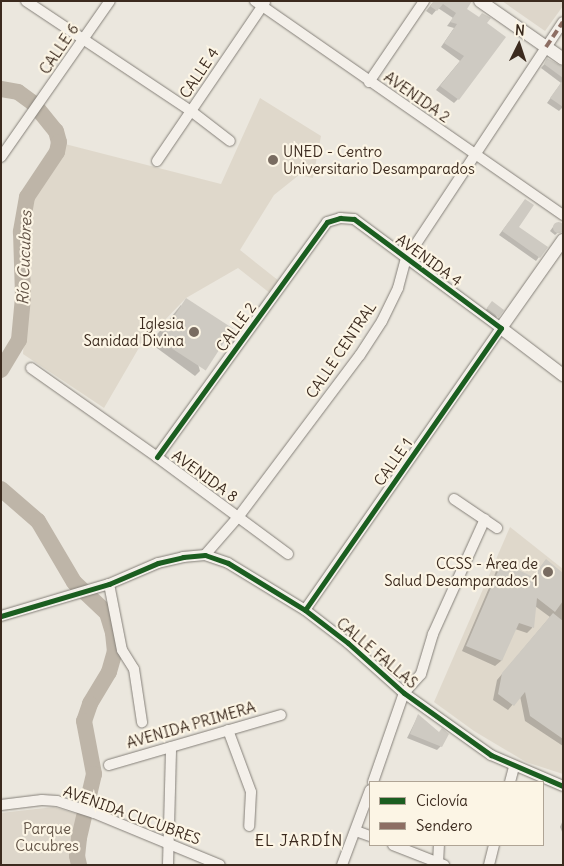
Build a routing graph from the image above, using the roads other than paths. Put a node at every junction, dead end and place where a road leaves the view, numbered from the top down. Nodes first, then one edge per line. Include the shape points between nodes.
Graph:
1 (26, 1) edge
2 (110, 1) edge
3 (424, 1) edge
4 (480, 1) edge
5 (261, 3) edge
6 (563, 22) edge
7 (83, 39) junction
8 (546, 47) junction
9 (563, 59) edge
10 (369, 82) junction
11 (191, 111) junction
12 (230, 141) dead end
13 (474, 154) junction
14 (1, 157) edge
15 (157, 161) dead end
16 (563, 215) edge
17 (340, 218) joint
18 (563, 240) edge
19 (406, 259) junction
20 (502, 328) junction
21 (31, 368) dead end
22 (563, 375) edge
23 (158, 457) junction
24 (454, 499) dead end
25 (239, 516) junction
26 (485, 519) junction
27 (498, 528) dead end
28 (288, 554) dead end
29 (205, 555) junction
30 (109, 584) junction
31 (305, 610) junction
32 (1, 616) edge
33 (404, 693) junction
34 (280, 715) dead end
35 (142, 722) dead end
36 (228, 730) junction
37 (172, 747) junction
38 (109, 765) dead end
39 (514, 767) junction
40 (373, 781) edge
41 (510, 781) edge
42 (563, 786) edge
43 (369, 793) edge
44 (1, 805) edge
45 (249, 826) dead end
46 (356, 830) junction
47 (369, 836) edge
48 (169, 843) junction
49 (395, 846) edge
50 (439, 846) edge
51 (494, 846) edge
52 (441, 864) edge
53 (168, 865) edge
54 (220, 865) edge
55 (342, 865) edge
56 (489, 865) edge

1 - 7 street
2 - 7 street, CALLE 6
3 - 10 street
4 - 8 main road
5 - 10 street, AVENIDA 2
5 - 11 street, CALLE 4
6 - 8 street, CALLE CENTRAL
7 - 11 street
7 - 14 street, CALLE 6
8 - 9 main road
8 - 13 street, CALLE CENTRAL
10 - 13 street, AVENIDA 2
11 - 12 street
11 - 15 street, CALLE 4
13 - 16 street, AVENIDA 2
13 - 19 street, CALLE CENTRAL
17 - 19 street, AVENIDA 4 via 354,219
17 - 23 street, CALLE 2 via 327,222
18 - 20 main road, CALLE 1
19 - 20 street, AVENIDA 4
19 - 25 street, CALLE CENTRAL via 398,288 360,355
20 - 22 main road, AVENIDA 4
20 - 31 street, CALLE 1
21 - 23 street, AVENIDA 8
23 - 25 street, AVENIDA 8
24 - 26 street
25 - 28 street, AVENIDA 8
25 - 29 street, CALLE CENTRAL
26 - 27 street
26 - 33 street via 433,634 421,674
29 - 30 street, CALLE FALLAS via 158,563
29 - 31 street, CALLE FALLAS via 228,563
30 - 32 street, CALLE FALLAS
30 - 35 street via 122,650 134,669
31 - 33 street, CALLE FALLAS
33 - 39 street, CALLE FALLAS via 491,755
33 - 40 street
34 - 36 street, AVENIDA PRIMERA
36 - 37 street, AVENIDA PRIMERA
36 - 45 street via 251,792
37 - 38 street, AVENIDA PRIMERA
37 - 48 street
39 - 41 street
39 - 42 street, CALLE FALLAS
43 - 46 street
44 - 48 street, AVENIDA CUCUBRES via 57,801
46 - 47 street
46 - 55 street
48 - 53 street
48 - 54 street, AVENIDA CUCUBRES
49 - 52 street
50 - 52 street
51 - 56 street

